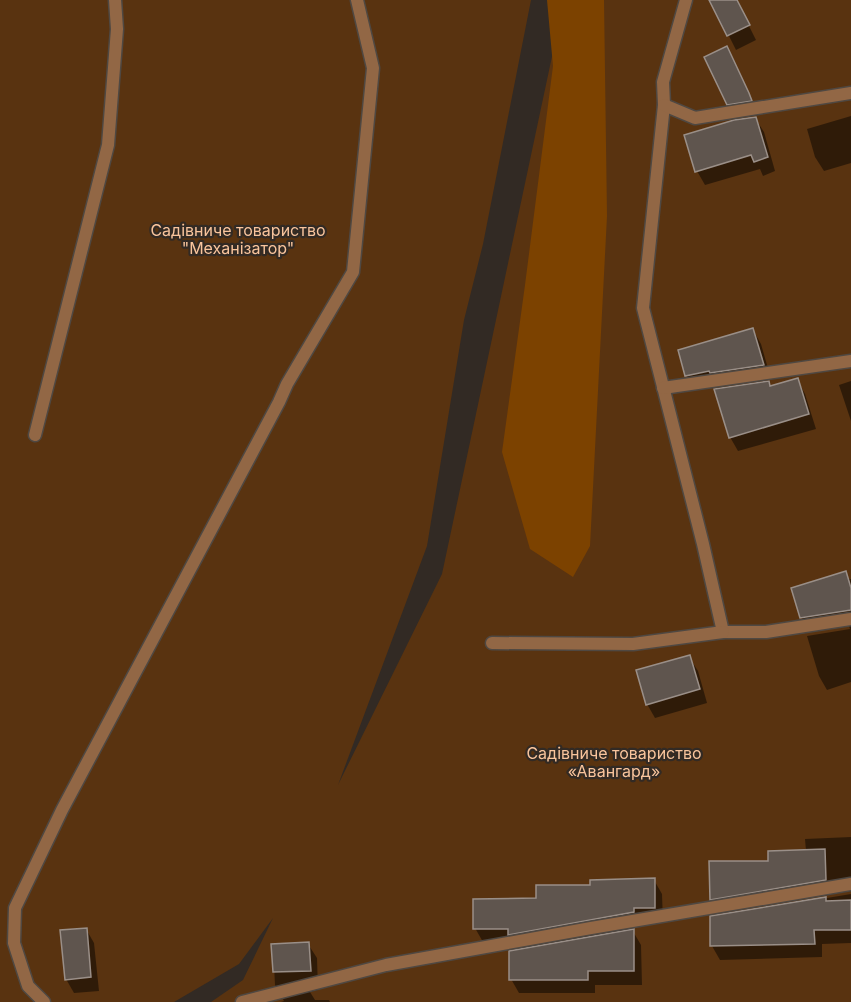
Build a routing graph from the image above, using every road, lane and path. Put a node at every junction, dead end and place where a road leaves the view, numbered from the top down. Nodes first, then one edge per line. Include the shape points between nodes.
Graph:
1 (115, 0) edge
2 (357, 0) edge
3 (686, 0) edge
4 (851, 93) edge
5 (664, 105) junction
6 (851, 361) edge
7 (663, 388) junction
8 (35, 435) dead end
9 (851, 619) edge
10 (723, 632) junction
11 (492, 643) dead end
12 (851, 884) edge
13 (44, 1002) edge
14 (242, 1002) edge

1 - 8 street via 117,29 108,145
2 - 13 street via 373,68 353,272 287,384 62,810 15,908 14,942 28,986
3 - 5 street via 663,82
4 - 5 street via 695,117
5 - 7 street via 643,308
6 - 7 street
7 - 10 street
9 - 10 street via 765,632
10 - 11 street via 633,644
12 - 14 street via 386,965

